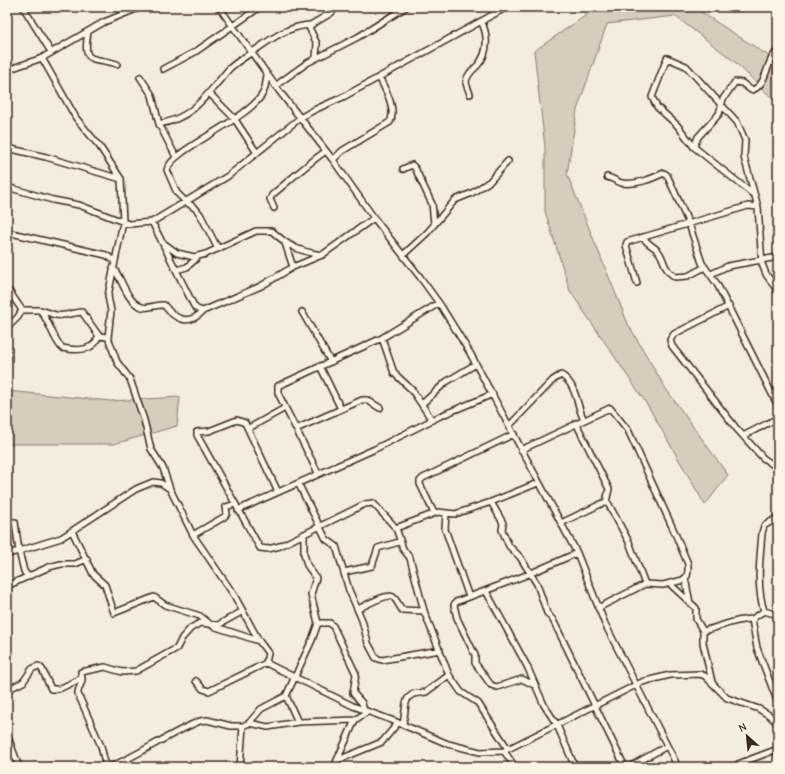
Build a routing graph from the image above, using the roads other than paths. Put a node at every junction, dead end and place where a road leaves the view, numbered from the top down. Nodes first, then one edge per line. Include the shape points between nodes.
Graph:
1 (23, 7) edge
2 (141, 7) edge
3 (218, 7) edge
4 (260, 7) edge
5 (337, 7) edge
6 (406, 7) edge
7 (507, 7) edge
8 (481, 21) junction
9 (233, 26) junction
10 (309, 26) junction
11 (88, 32) junction
12 (778, 51) edge
13 (51, 52) junction
14 (251, 52) junction
15 (316, 57) junction
16 (42, 58) junction
17 (117, 64) dead end
18 (163, 69) dead end
19 (7, 70) edge
20 (267, 75) junction
21 (140, 77) dead end
22 (379, 77) junction
23 (275, 86) junction
24 (210, 94) junction
25 (470, 94) dead end
26 (721, 105) junction
27 (234, 118) junction
28 (300, 118) junction
29 (159, 124) junction
30 (694, 147) junction
31 (7, 148) edge
32 (326, 151) junction
33 (257, 153) junction
34 (176, 157) junction
35 (333, 160) junction
36 (508, 161) dead end
37 (403, 169) dead end
38 (607, 177) dead end
39 (120, 179) junction
40 (7, 187) edge
41 (754, 195) junction
42 (185, 201) junction
43 (758, 207) junction
44 (274, 208) dead end
45 (374, 218) junction
46 (123, 222) junction
47 (152, 222) junction
48 (434, 223) junction
49 (689, 224) junction
50 (7, 232) edge
51 (643, 237) junction
52 (162, 242) junction
53 (286, 243) junction
54 (218, 249) junction
55 (322, 254) junction
56 (403, 254) junction
57 (199, 256) junction
58 (778, 257) edge
59 (115, 260) junction
60 (763, 260) junction
61 (293, 267) junction
62 (705, 267) junction
63 (113, 268) junction
64 (176, 270) junction
65 (711, 274) junction
66 (637, 283) dead end
67 (7, 288) edge
68 (778, 292) edge
69 (439, 302) junction
70 (729, 306) junction
71 (22, 310) junction
72 (40, 310) junction
73 (203, 311) junction
74 (302, 312) dead end
75 (7, 328) edge
76 (99, 336) junction
77 (108, 337) junction
78 (382, 338) junction
79 (331, 362) junction
80 (476, 364) junction
81 (320, 366) junction
82 (493, 394) junction
83 (422, 404) junction
84 (778, 406) edge
85 (285, 408) junction
86 (380, 408) dead end
87 (341, 410) junction
88 (778, 418) edge
89 (432, 420) junction
90 (584, 420) junction
91 (576, 423) junction
92 (509, 426) junction
93 (249, 428) junction
94 (296, 429) junction
95 (514, 434) junction
96 (743, 436) junction
97 (521, 450) junction
98 (778, 468) edge
99 (318, 473) junction
100 (538, 482) junction
101 (298, 483) junction
102 (170, 489) junction
103 (278, 492) junction
104 (492, 502) junction
105 (606, 502) junction
106 (235, 504) junction
107 (238, 510) junction
108 (434, 513) junction
109 (446, 513) junction
110 (778, 517) edge
111 (7, 522) edge
112 (561, 523) junction
113 (319, 526) junction
114 (396, 528) junction
115 (72, 531) junction
116 (304, 534) junction
117 (193, 535) junction
118 (399, 542) junction
119 (19, 551) junction
120 (577, 553) junction
121 (7, 554) edge
122 (87, 559) junction
123 (344, 572) junction
124 (529, 574) junction
125 (28, 576) junction
126 (685, 578) junction
127 (645, 584) junction
128 (670, 584) junction
129 (7, 586) edge
130 (486, 591) junction
131 (469, 597) junction
132 (690, 602) junction
133 (598, 608) junction
134 (358, 609) junction
135 (243, 610) junction
136 (424, 611) junction
137 (764, 611) junction
138 (778, 615) edge
139 (752, 619) junction
140 (207, 623) junction
141 (318, 623) junction
142 (703, 631) junction
143 (259, 641) junction
144 (440, 650) junction
145 (266, 663) junction
146 (449, 675) junction
147 (82, 678) junction
148 (294, 679) junction
149 (196, 681) dead end
150 (712, 683) junction
151 (534, 684) junction
152 (636, 685) junction
153 (7, 690) edge
154 (286, 696) junction
155 (778, 703) edge
156 (594, 706) junction
157 (366, 711) junction
158 (355, 720) junction
159 (298, 722) junction
160 (250, 723) junction
161 (398, 723) junction
162 (778, 724) edge
163 (403, 725) junction
164 (557, 725) junction
165 (243, 726) junction
166 (7, 734) edge
167 (345, 746) junction
168 (667, 746) junction
169 (778, 749) edge
170 (506, 750) junction
171 (355, 754) junction
172 (127, 759) junction
173 (338, 760) junction
174 (778, 765) edge
175 (19, 767) edge
176 (106, 767) edge
177 (110, 767) edge
178 (129, 767) edge
179 (240, 767) edge
180 (334, 767) edge
181 (515, 767) edge
182 (574, 767) edge
183 (627, 767) edge
184 (678, 767) edge
185 (737, 767) edge
186 (774, 767) edge

1 - 13 street
2 - 11 street via 104,22
3 - 9 street
4 - 9 street
5 - 10 street
6 - 15 street via 358,37
7 - 8 street
8 - 22 street
8 - 25 street via 487,31 486,51 480,64 468,75 466,83
9 - 14 street
9 - 18 street
10 - 14 street via 288,29
10 - 15 street via 317,44
11 - 13 street
11 - 17 street via 85,50 87,55 92,59
12 - 26 street via 769,63 760,85 750,90 742,83 735,82
13 - 16 street
14 - 20 street
14 - 24 street via 230,69
15 - 23 street
16 - 19 street
16 - 39 street via 76,118 100,147
20 - 23 street
20 - 27 street via 264,92 258,100 247,111
21 - 29 street via 152,95
22 - 28 street
22 - 35 street via 392,111 390,122 342,151
23 - 28 street
24 - 27 street
24 - 29 street via 184,116
26 - 30 street via 719,114 698,137
26 - 30 street via 686,66 666,59 652,97 653,101
26 - 41 street via 736,122 745,140 744,157
27 - 33 street
27 - 34 street via 211,136
28 - 32 street
28 - 33 street
29 - 34 street
30 - 41 street
31 - 39 street
32 - 35 street
32 - 44 street via 272,195 270,199
33 - 42 street via 228,176
34 - 42 street via 170,162 167,170 177,193
35 - 45 street
36 - 48 street via 490,181 455,200
37 - 48 street via 412,165 414,168 432,204
38 - 49 street via 630,184 666,173
39 - 46 street
40 - 46 street via 80,205
41 - 43 street
42 - 47 street
42 - 54 street via 196,208
43 - 49 street via 748,206
43 - 60 street
45 - 55 street
45 - 56 street
46 - 47 street
46 - 59 street
47 - 52 street
48 - 56 street via 427,233
49 - 51 street
49 - 62 street
50 - 59 street via 106,255
51 - 62 street via 647,244 657,250 665,269 675,277 688,276
51 - 66 street via 626,243
52 - 57 street via 181,255
52 - 64 street
53 - 54 street via 272,231 256,231
53 - 55 street via 296,249
53 - 61 street
54 - 57 street
55 - 61 street
56 - 69 street
57 - 64 street via 187,267
58 - 60 street
59 - 63 street
60 - 65 street via 728,266
60 - 68 street via 763,268
61 - 73 street via 261,286
62 - 65 street
63 - 73 street via 123,288 134,302 142,306 164,305 178,320 188,319
63 - 77 street via 108,296 111,311
64 - 73 street via 194,306
65 - 70 street
67 - 71 street
69 - 78 street
69 - 80 street
70 - 84 street
70 - 96 street via 674,334 670,340 674,351
71 - 72 street
71 - 75 street
72 - 76 street via 55,315 82,312
72 - 76 street via 52,335 62,348 87,348 94,344
74 - 79 street
76 - 77 street
77 - 102 street via 117,362 130,379 151,449 163,468
78 - 79 street
78 - 83 street via 394,373 408,384
79 - 81 street
80 - 82 street
80 - 83 street via 446,382
81 - 85 street via 280,384 278,392
81 - 87 street
82 - 89 street
82 - 92 street
83 - 89 street
85 - 93 street
85 - 94 street
86 - 87 street via 364,400
87 - 94 street
88 - 96 street
89 - 99 street via 375,449
90 - 91 street
90 - 92 street via 579,411 576,393 561,375 553,380
90 - 126 street via 612,408 628,430 688,564
91 - 97 street
91 - 105 street via 609,489
92 - 95 street
93 - 103 street
93 - 106 street via 243,421 237,420 209,431 199,430 196,433
94 - 99 street
95 - 97 street
95 - 108 street via 423,478 420,484
96 - 98 street via 763,458
97 - 100 street
99 - 101 street
100 - 104 street
100 - 112 street
101 - 103 street
101 - 113 street
102 - 115 street via 156,482 147,484
102 - 117 street
103 - 107 street
104 - 109 street via 455,514
104 - 124 street via 503,524 502,530 508,546 520,557
105 - 112 street
105 - 127 street via 629,542
106 - 107 street
106 - 117 street via 226,507 227,514
107 - 116 street via 260,548 273,548
108 - 109 street
108 - 114 street
109 - 131 street via 445,529
110 - 137 street via 764,526 762,533 759,577 760,598
111 - 119 street via 15,522
112 - 120 street
113 - 114 street via 370,503 379,507
113 - 116 street
113 - 123 street via 326,539 336,546
114 - 118 street
115 - 119 street via 61,538
115 - 122 street
116 - 141 street via 304,554 316,578 311,594
117 - 135 street
118 - 123 street via 378,548 372,566
118 - 136 street via 412,561
119 - 121 street
119 - 125 street via 24,571
120 - 124 street
120 - 133 street
122 - 125 street via 75,564 49,567
122 - 140 street via 93,574 105,585 114,613 154,597 166,605 200,616
123 - 134 street via 350,594
124 - 130 street
124 - 156 street via 537,584 547,613 553,620
125 - 129 street
126 - 128 street
126 - 132 street
127 - 128 street
127 - 133 street
128 - 132 street
130 - 131 street
130 - 151 street
131 - 151 street via 454,603 454,609 475,655 475,663 486,679 494,687 522,679
132 - 142 street via 696,608 696,619
133 - 152 street
134 - 136 street via 390,595 402,610
134 - 144 street via 368,644 379,660
135 - 140 street via 218,625
135 - 143 street
136 - 144 street
137 - 138 street
137 - 139 street
139 - 142 street via 735,620 724,626
139 - 155 street via 757,648
140 - 143 street
140 - 147 street via 191,628 174,651 136,671 122,672 100,668 80,672
141 - 148 street
141 - 157 street via 330,623 333,626 356,674 353,694
142 - 150 street via 703,643
143 - 145 street via 268,653
144 - 146 street
145 - 148 street
145 - 149 street via 209,691 203,689
146 - 163 street via 426,692 413,694 408,698
146 - 170 street via 461,692 478,703
147 - 153 street via 59,689 51,689 42,669 38,666 32,669 23,682
147 - 176 street via 78,694 101,746
148 - 154 street
148 - 157 street
150 - 152 street via 705,676 695,673 652,678
150 - 162 street via 731,701 759,709
151 - 164 street
152 - 156 street
152 - 168 street
154 - 159 street
154 - 160 street via 261,709
156 - 164 street
156 - 183 street
157 - 158 street
157 - 161 street
158 - 159 street
158 - 167 street
159 - 160 street via 268,727
160 - 165 street
161 - 163 street
161 - 171 street via 382,742
163 - 170 street via 463,748 480,752
164 - 170 street
164 - 182 street
165 - 172 street via 200,721 160,739
165 - 179 street
166 - 175 street
167 - 171 street
167 - 173 street
168 - 183 street
168 - 184 street
169 - 185 street via 738,764
170 - 181 street
171 - 173 street
172 - 177 street
172 - 178 street
173 - 180 street
174 - 186 street

